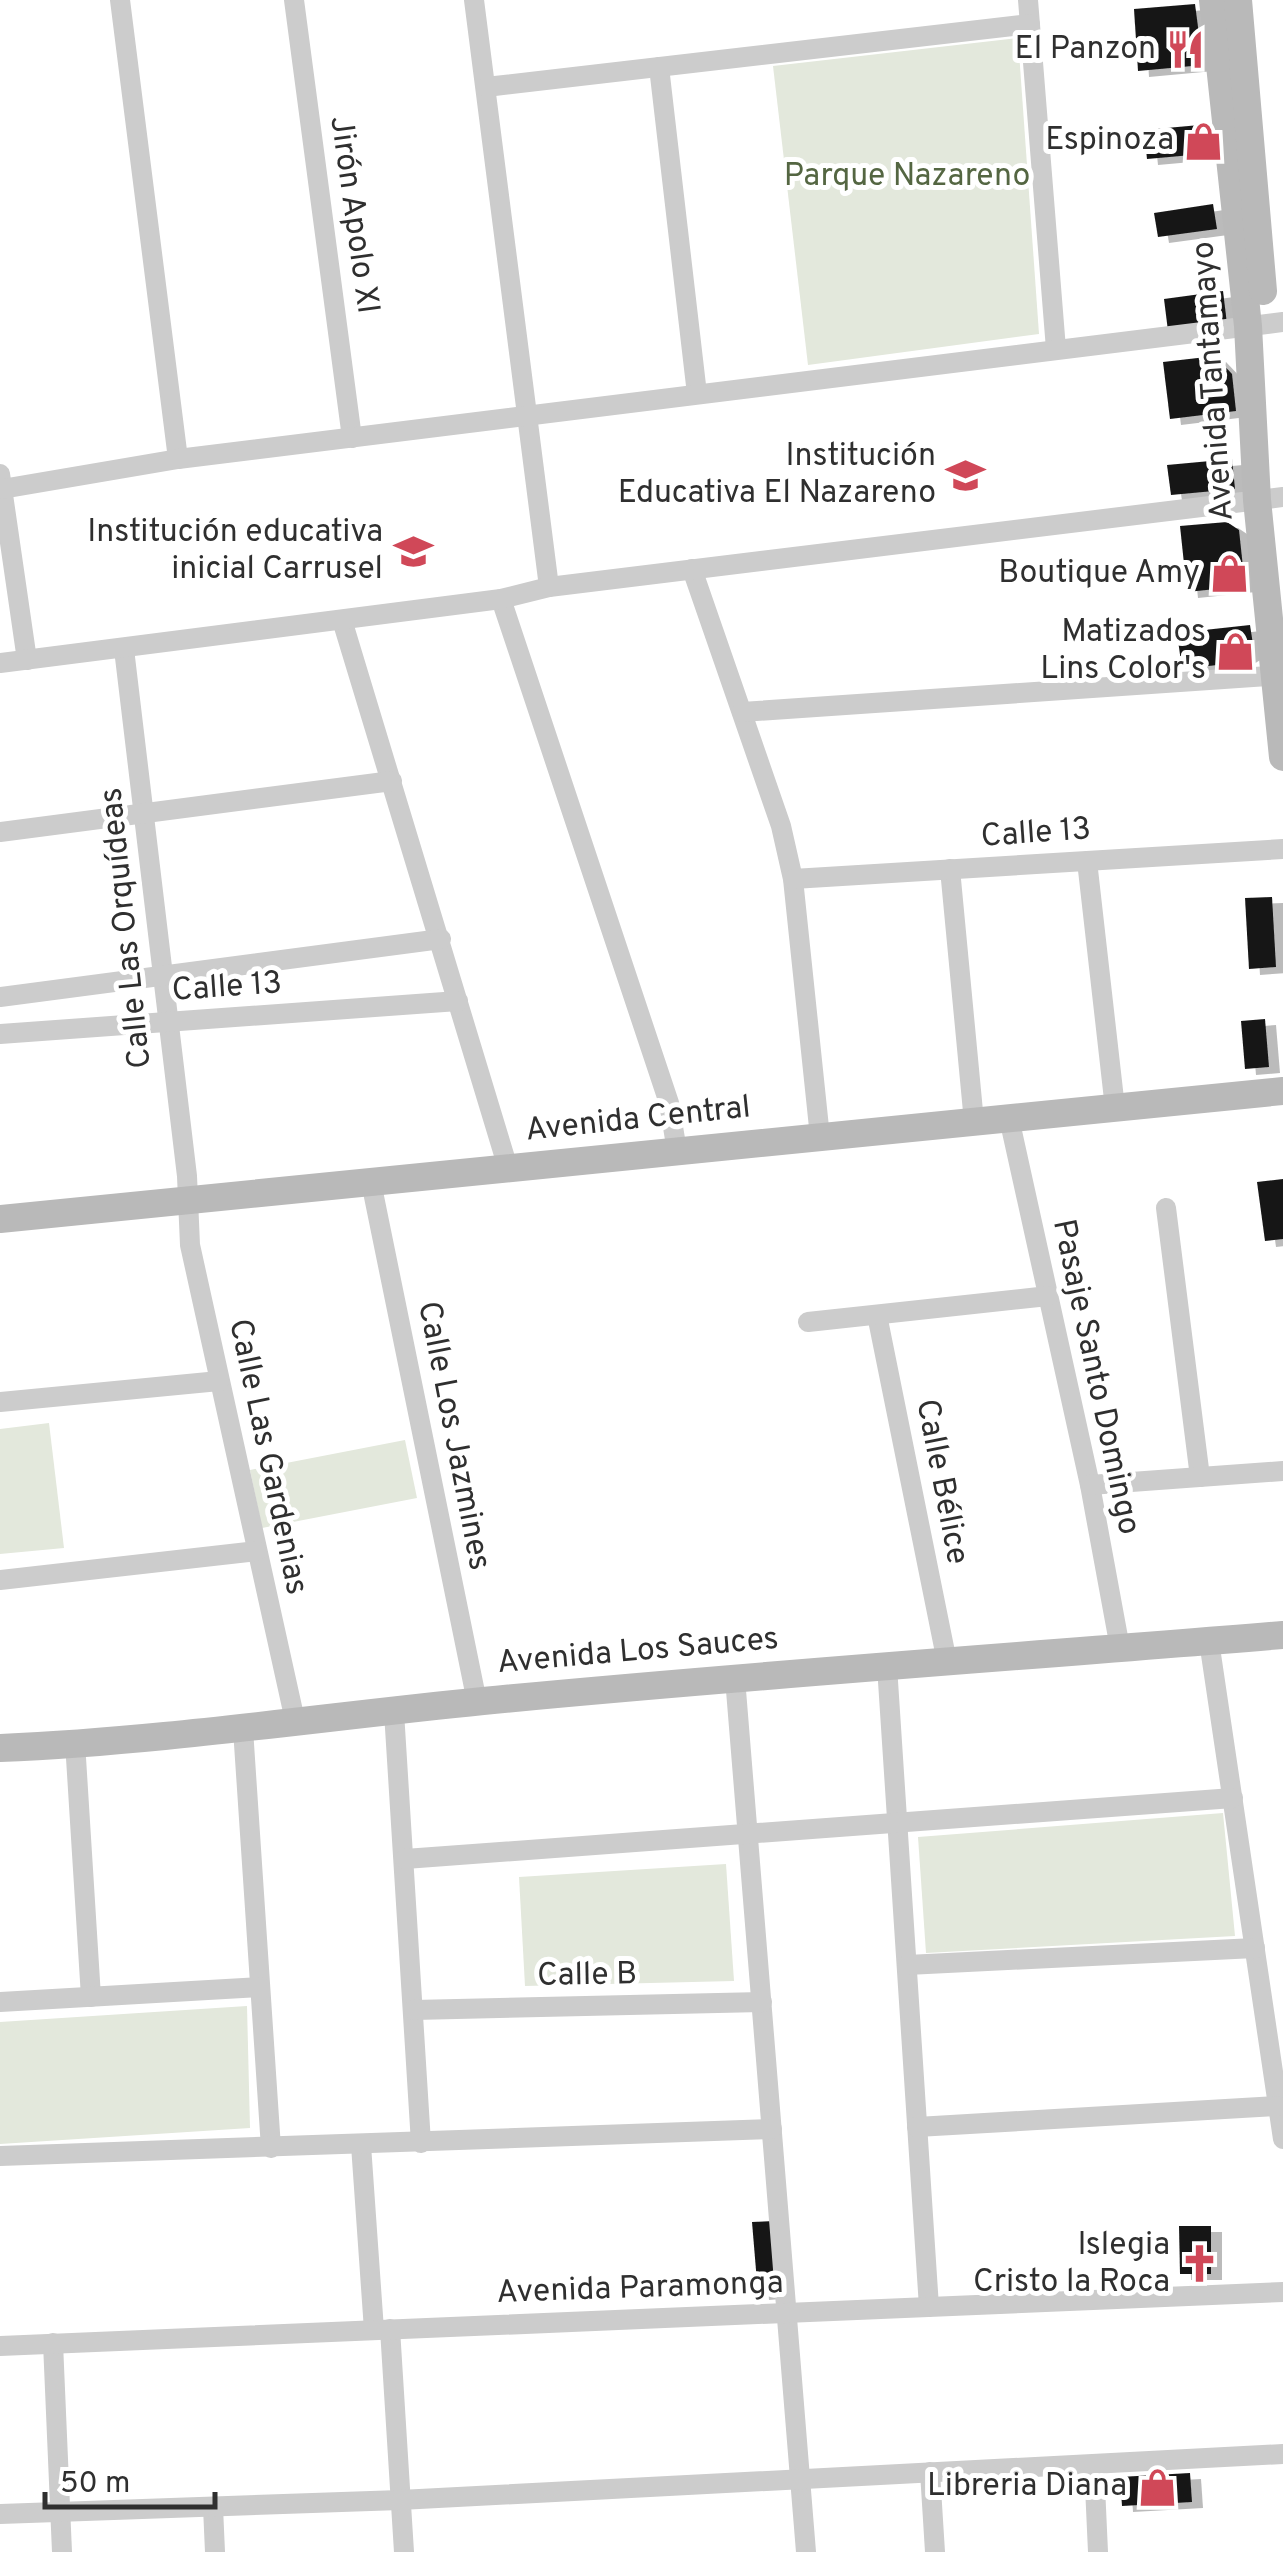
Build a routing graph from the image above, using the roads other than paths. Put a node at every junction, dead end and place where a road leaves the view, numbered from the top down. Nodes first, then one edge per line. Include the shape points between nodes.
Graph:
1 (120, 0) edge
2 (294, 0) edge
3 (474, 0) edge
4 (1028, 0) edge
5 (1213, 0) edge
6 (1238, 0) edge
7 (1030, 24) junction
8 (660, 67) junction
9 (486, 87) junction
10 (1266, 324) edge
11 (1056, 349) junction
12 (697, 394) junction
13 (526, 416) junction
14 (352, 438) junction
15 (178, 459) junction
16 (1, 481) edge
17 (1272, 499) edge
18 (692, 570) junction
19 (550, 587) junction
20 (501, 599) junction
21 (1283, 607) edge
22 (342, 620) junction
23 (124, 648) junction
24 (27, 660) junction
25 (0, 663) edge
26 (1278, 665) edge
27 (742, 712) junction
28 (1283, 757) edge
29 (392, 781) junction
30 (145, 813) junction
31 (0, 832) edge
32 (1283, 849) edge
33 (1087, 861) junction
34 (950, 869) junction
35 (794, 879) junction
36 (440, 939) junction
37 (161, 979) junction
38 (0, 997) edge
39 (458, 1001) junction
40 (166, 1022) junction
41 (0, 1034) edge
42 (1283, 1091) edge
43 (1115, 1108) junction
44 (1009, 1118) junction
45 (974, 1122) junction
46 (820, 1137) junction
47 (677, 1151) junction
48 (508, 1168) junction
49 (371, 1182) junction
50 (186, 1200) junction
51 (1166, 1208) dead end
52 (0, 1218) edge
53 (1048, 1296) junction
54 (877, 1315) junction
55 (808, 1322) dead end
56 (219, 1381) junction
57 (0, 1402) edge
58 (1283, 1470) edge
59 (1200, 1477) junction
60 (1090, 1485) junction
61 (258, 1551) junction
62 (0, 1580) edge
63 (1283, 1635) edge
64 (1210, 1641) junction
65 (1120, 1648) junction
66 (946, 1662) junction
67 (887, 1666) junction
68 (735, 1678) junction
69 (477, 1702) junction
70 (394, 1712) junction
71 (296, 1725) junction
72 (242, 1729) junction
73 (75, 1742) junction
74 (0, 1748) edge
75 (1232, 1798) junction
76 (898, 1822) junction
77 (748, 1833) junction
78 (405, 1858) junction
79 (1255, 1948) junction
80 (907, 1965) junction
81 (260, 1987) junction
82 (91, 1997) junction
83 (0, 2002) edge
84 (762, 2002) junction
85 (414, 2010) junction
86 (1278, 2106) junction
87 (917, 2127) junction
88 (772, 2130) junction
89 (1283, 2139) edge
90 (422, 2143) junction
91 (361, 2145) junction
92 (271, 2148) junction
93 (0, 2156) edge
94 (1283, 2292) edge
95 (929, 2307) junction
96 (786, 2313) junction
97 (382, 2330) junction
98 (53, 2343) junction
99 (0, 2346) edge
100 (1283, 2454) edge
101 (1094, 2464) junction
102 (930, 2472) junction
103 (800, 2479) junction
104 (400, 2500) junction
105 (213, 2506) junction
106 (60, 2512) junction
107 (0, 2514) edge
108 (62, 2552) edge
109 (215, 2552) edge
110 (404, 2552) edge
111 (806, 2552) edge
112 (936, 2552) edge
113 (1098, 2552) edge

1 - 15 street
2 - 14 street, Jirón Apolo XI
3 - 9 street
4 - 7 street
5 - 10 street, Avenida Tantamayo
6 - 10 street, Avenida Tantamayo
7 - 8 street
7 - 11 street
8 - 9 street
8 - 12 street
9 - 13 street
10 - 11 street
10 - 17 street, Avenida Tantamayo
11 - 12 street
12 - 13 street
13 - 14 street
13 - 19 street
14 - 15 street
15 - 16 street
16 - 24 street
17 - 18 street
17 - 21 street, Avenida Tantamayo
17 - 26 street, Avenida Tantamayo
18 - 19 street
18 - 27 street
19 - 20 street
20 - 22 street
20 - 47 street via 669,1103
22 - 23 street
22 - 29 street
23 - 24 street
23 - 30 street, Calle Las Orquídeas
24 - 25 street
26 - 27 street
26 - 28 street, Avenida Tantamayo
27 - 35 street
29 - 30 street
29 - 36 street
30 - 31 street
30 - 37 street, Calle Las Orquídeas
32 - 33 street, Calle 13
33 - 34 street, Calle 13
33 - 43 street
34 - 35 street, Calle 13
34 - 45 street
35 - 46 street
36 - 37 street, Calle 13
36 - 39 street
37 - 38 street, Calle 13
37 - 40 street, Calle Las Orquídeas
39 - 40 street, Calle 13
39 - 48 street
40 - 41 street, Calle 13
40 - 50 street, Calle Las Orquídeas
42 - 43 street, Avenida Central
43 - 44 street, Avenida Central
44 - 45 street, Avenida Central
44 - 53 street, Pasaje Santo Domingo
45 - 46 street, Avenida Central
46 - 47 street, Avenida Central
47 - 48 street, Avenida Central
48 - 49 street, Avenida Central
49 - 50 street, Avenida Central
49 - 69 street, Calle Los Jazmines
50 - 52 street, Avenida Central
50 - 56 street, Calle Las Gardenias
51 - 59 street
53 - 54 street
53 - 60 street, Pasaje Santo Domingo
54 - 55 street
54 - 66 street, Calle Bélice
56 - 57 street
56 - 61 street, Calle Las Gardenias
58 - 59 street
59 - 60 street
60 - 65 street, Pasaje Santo Domingo
61 - 62 street
61 - 71 street, Calle Las Gardenias
63 - 64 street, Avenida Los Sauces
64 - 65 street, Avenida Los Sauces
64 - 75 street
65 - 66 street, Avenida Los Sauces
66 - 67 street, Avenida Los Sauces
67 - 68 street, Avenida Los Sauces
67 - 76 street
68 - 69 street, Avenida Los Sauces
68 - 77 street
69 - 70 street, Avenida Los Sauces
70 - 71 street, Avenida Los Sauces
70 - 78 street
71 - 72 street, Avenida Los Sauces
72 - 73 street, Avenida Los Sauces
72 - 81 street
73 - 74 street, Avenida Los Sauces
73 - 82 street
75 - 76 street
75 - 79 street
76 - 77 street
76 - 80 street
77 - 78 street
77 - 84 street
78 - 85 street
79 - 80 street
79 - 86 street
80 - 87 street
81 - 82 street
81 - 92 street
82 - 83 street
84 - 85 street, Calle B
84 - 88 street
85 - 90 street
86 - 87 street
86 - 89 street
87 - 95 street
88 - 90 street
88 - 96 street
90 - 91 street
91 - 92 street
91 - 97 street
92 - 93 street
94 - 95 street, Avenida Paramonga
95 - 96 street, Avenida Paramonga
96 - 97 street, Avenida Paramonga
96 - 103 street
97 - 98 street, Avenida Paramonga
97 - 104 street
98 - 99 street, Avenida Paramonga
98 - 106 street
100 - 101 street
101 - 102 street
101 - 113 street
102 - 103 street
102 - 112 street
103 - 104 street
103 - 111 street
104 - 105 street
104 - 110 street
105 - 106 street
105 - 109 street
106 - 107 street
106 - 108 street

